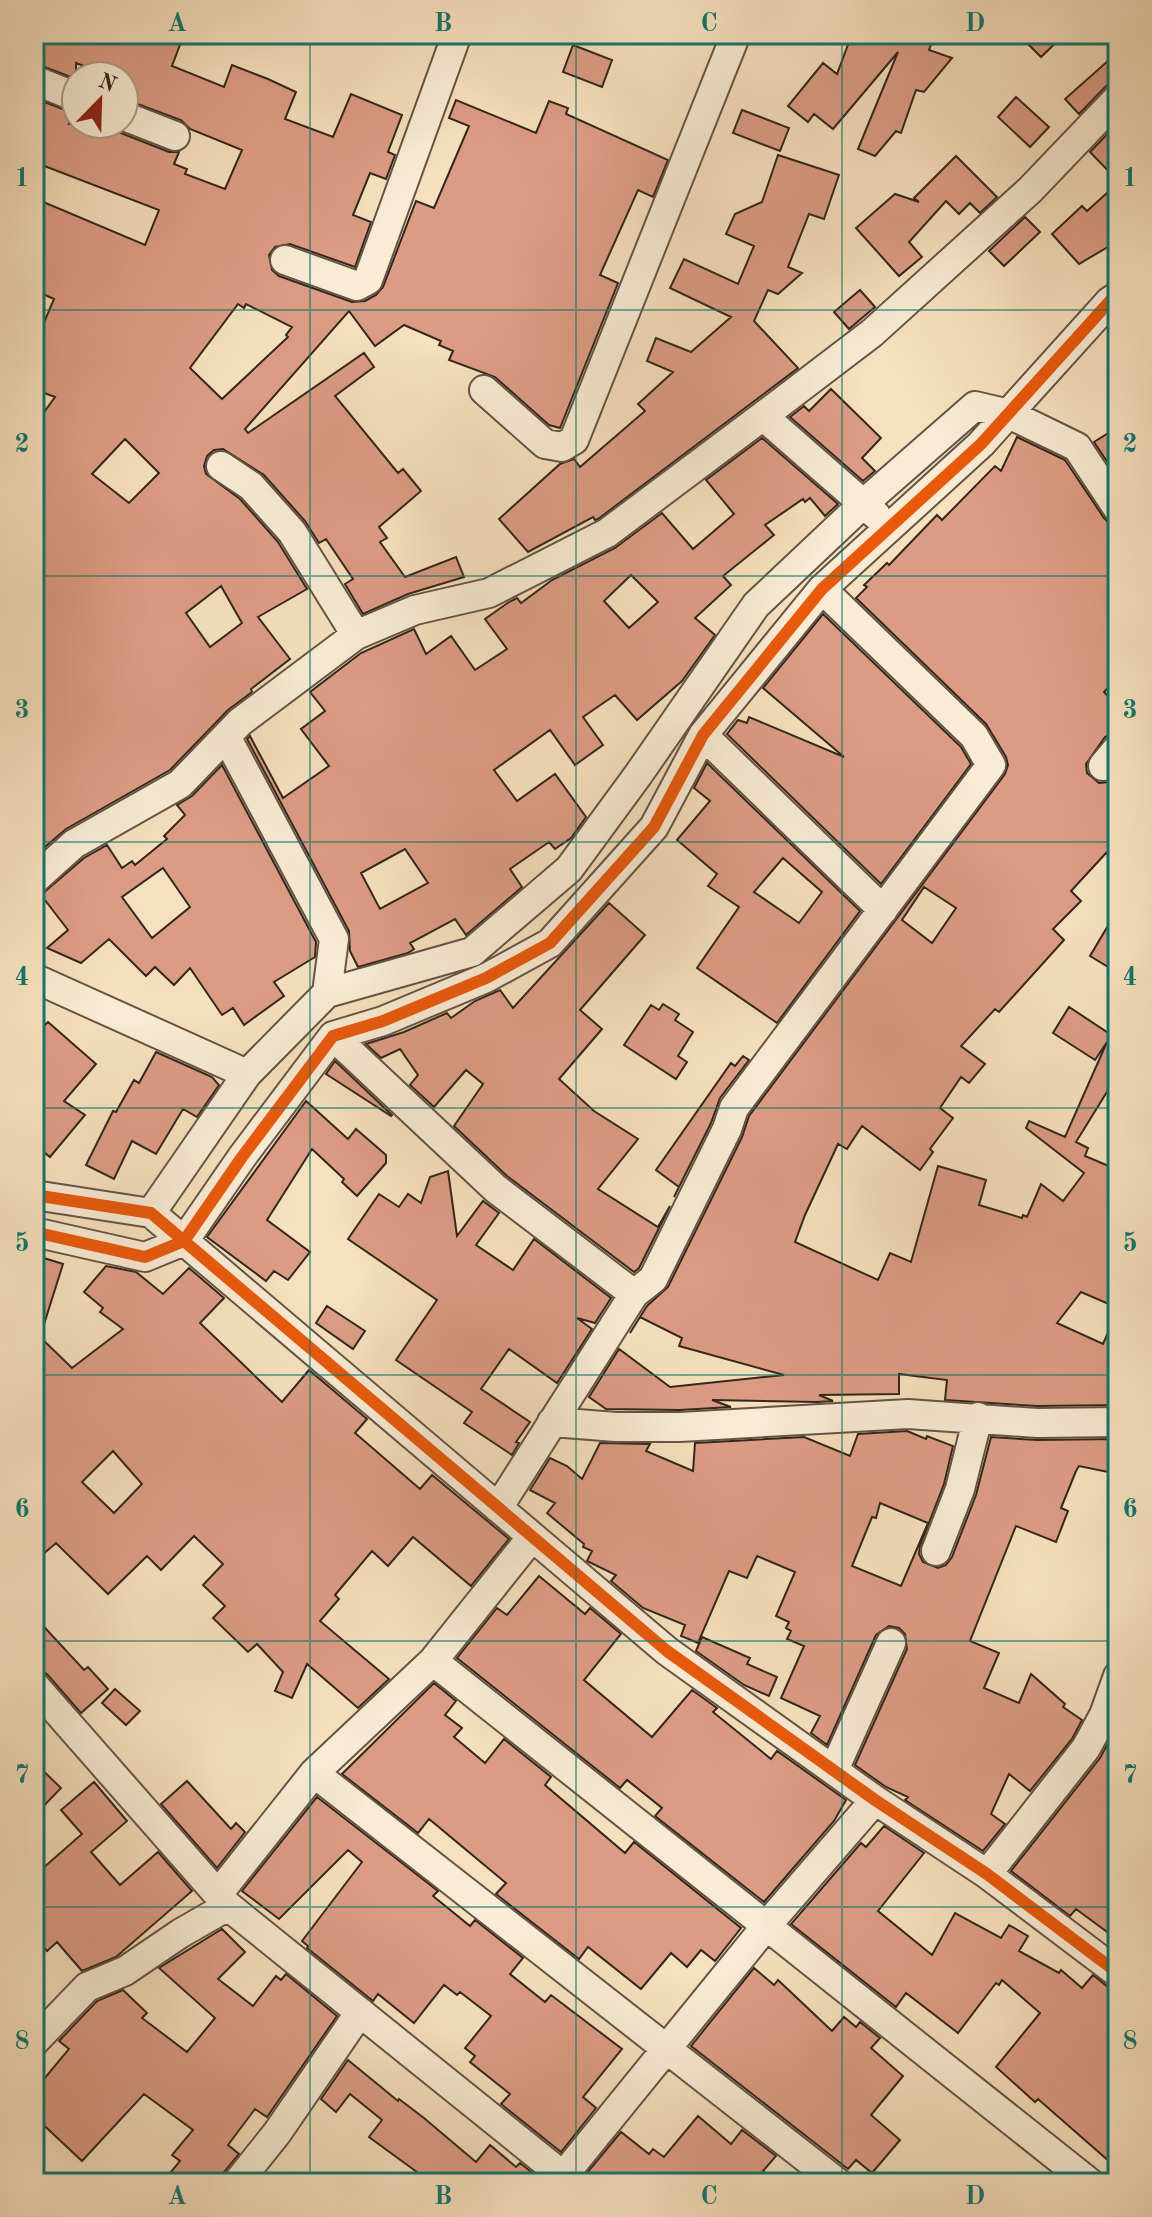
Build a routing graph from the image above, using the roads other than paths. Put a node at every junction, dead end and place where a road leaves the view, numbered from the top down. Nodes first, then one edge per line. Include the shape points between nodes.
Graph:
1 (457, 34) edge
2 (736, 34) edge
3 (34, 80) edge
4 (60, 91) edge
5 (1118, 98) edge
6 (140, 122) edge
7 (175, 136) dead end
8 (285, 260) dead end
9 (1118, 296) edge
10 (484, 390) dead end
11 (1009, 414) junction
12 (763, 416) junction
13 (221, 466) dead end
14 (863, 504) junction
15 (1118, 509) edge
16 (891, 528) junction
17 (822, 589) junction
18 (356, 635) junction
19 (703, 735) junction
20 (227, 738) junction
21 (34, 880) edge
22 (883, 910) junction
23 (34, 978) edge
24 (327, 993) junction
25 (333, 1036) junction
26 (247, 1074) junction
27 (34, 1195) edge
28 (151, 1213) junction
29 (34, 1232) edge
30 (184, 1241) junction
31 (634, 1294) junction
32 (978, 1417) junction
33 (552, 1422) junction
34 (1118, 1422) edge
35 (498, 1508) junction
36 (532, 1537) junction
37 (936, 1551) dead end
38 (891, 1643) dead end
39 (433, 1661) junction
40 (1118, 1676) edge
41 (34, 1685) edge
42 (834, 1770) junction
43 (314, 1773) junction
44 (875, 1800) junction
45 (987, 1874) junction
46 (223, 1900) junction
47 (767, 1925) junction
48 (1118, 1973) edge
49 (360, 2012) junction
50 (38, 2029) edge
51 (667, 2047) junction
52 (568, 2179) edge
53 (237, 2183) edge
54 (838, 2183) edge
55 (1090, 2183) edge

1 - 8 street via 368,280 357,286
2 - 10 street via 574,440 562,447 545,444
3 - 4 street
5 - 12 street via 1030,190 872,333
6 - 7 street
9 - 11 street
11 - 14 street via 975,406
11 - 15 street via 1077,447
11 - 16 street
12 - 14 street
12 - 18 street via 607,533 489,593 415,610
13 - 18 street via 251,486 292,532
14 - 16 street
14 - 24 street via 756,605 569,869 472,952
16 - 17 street
17 - 19 street
17 - 22 street via 974,736 991,765
18 - 20 street via 240,722
19 - 22 street
19 - 25 street via 654,827 550,943 486,978
20 - 21 street via 180,784 74,844
20 - 24 street via 334,939
22 - 31 street via 734,1108 653,1279
23 - 26 street
24 - 26 street
25 - 30 street
25 - 31 street via 496,1189
26 - 28 street
27 - 28 street
28 - 30 street
29 - 30 street via 145,1257
30 - 35 street
31 - 33 street
32 - 33 street via 908,1414 680,1427
32 - 34 street
32 - 37 street via 960,1489
33 - 35 street
35 - 36 street
36 - 39 street
36 - 42 street via 667,1651
38 - 42 street
39 - 43 street
39 - 47 street
40 - 45 street via 1086,1748
41 - 46 street
42 - 44 street
43 - 46 street
43 - 51 street
44 - 45 street
44 - 47 street
45 - 48 street
46 - 49 street
46 - 50 street via 125,1971 87,1987
47 - 51 street
47 - 55 street
49 - 52 street
49 - 53 street
51 - 52 street
51 - 54 street

